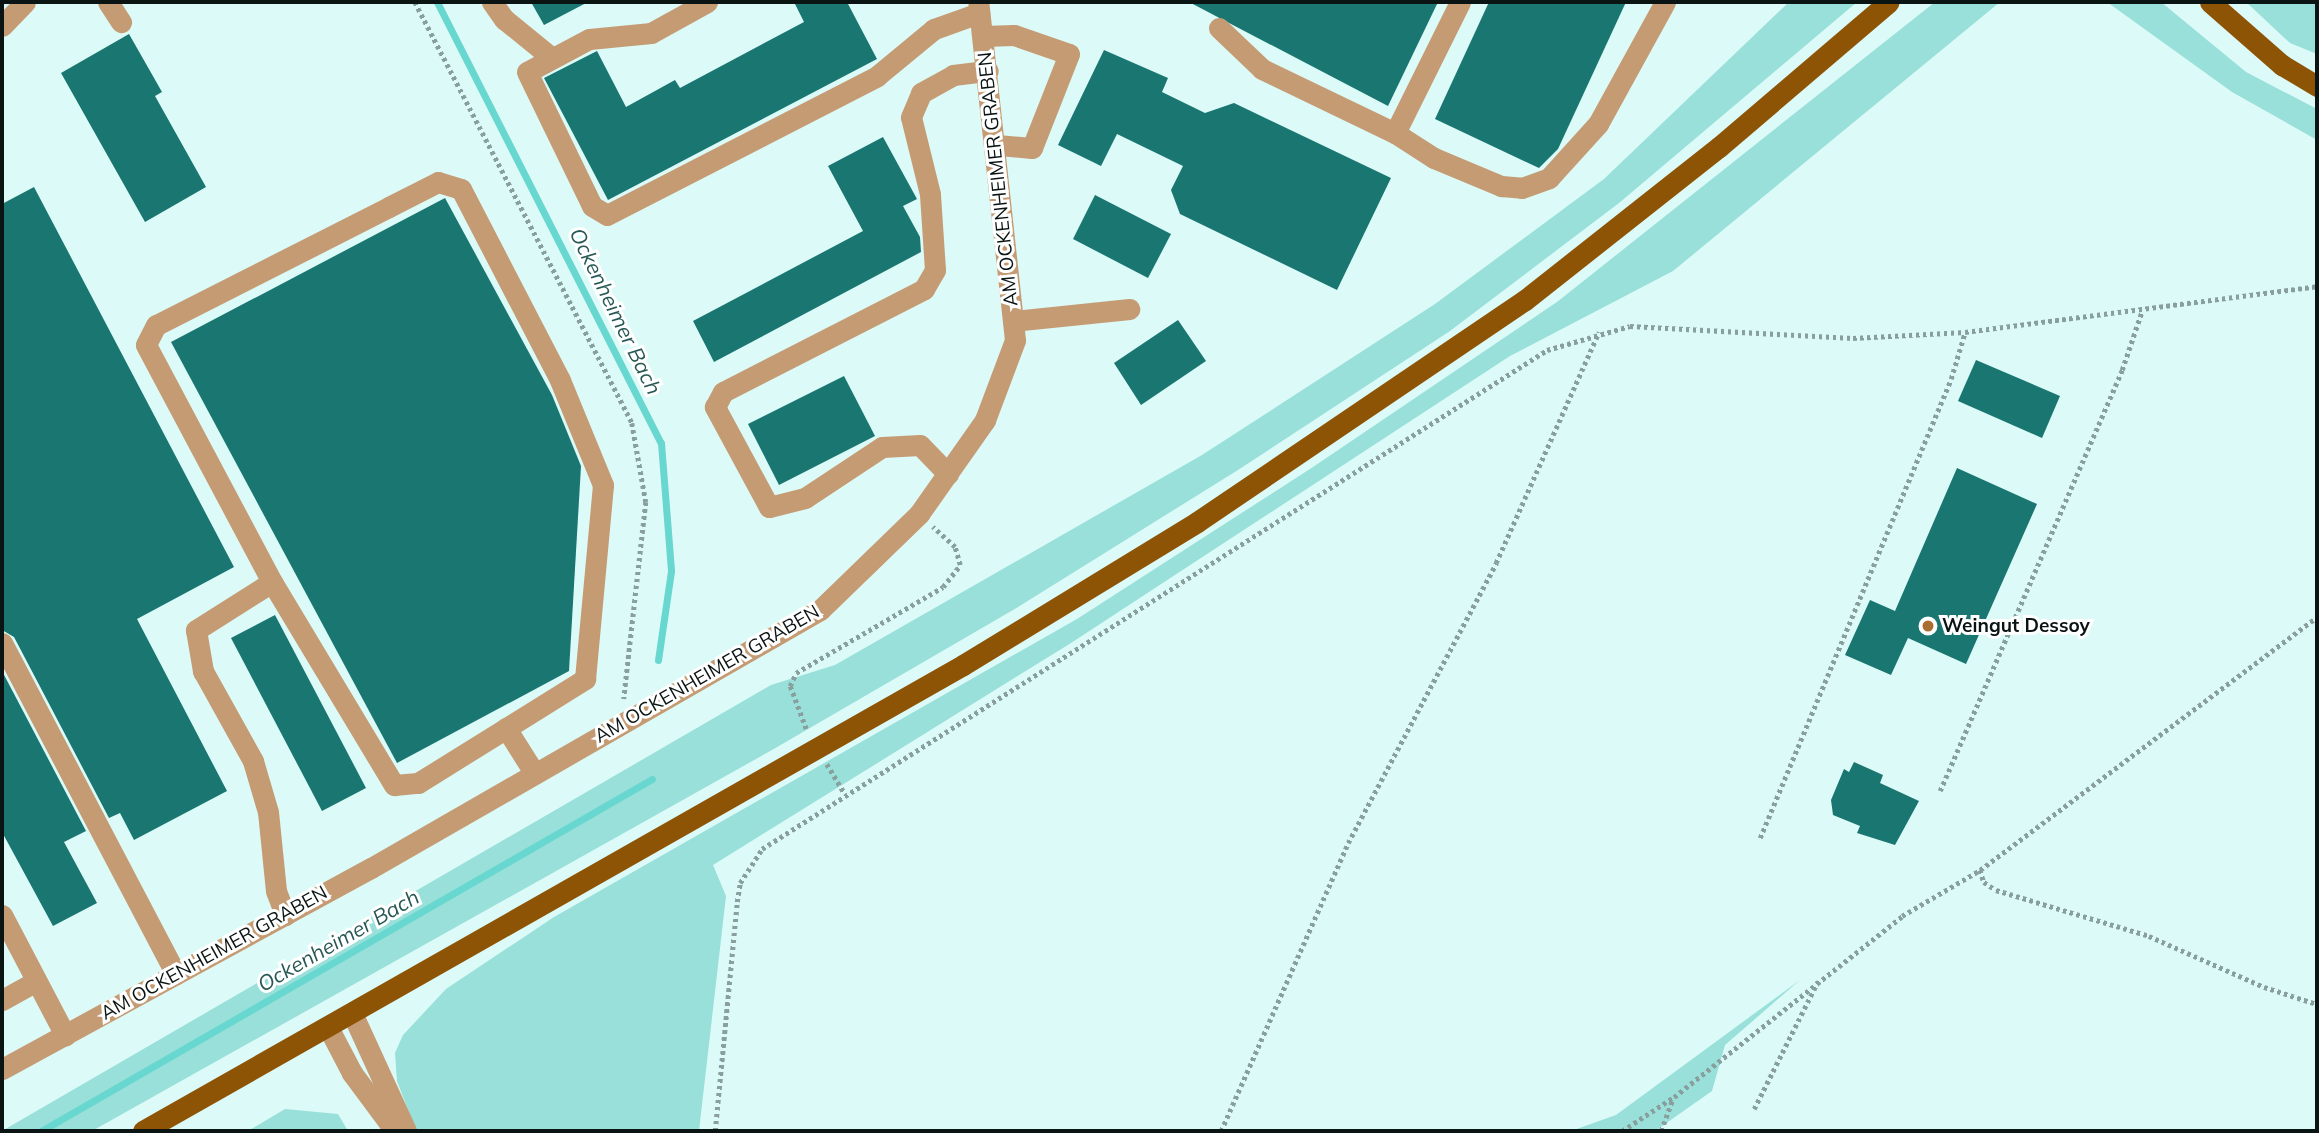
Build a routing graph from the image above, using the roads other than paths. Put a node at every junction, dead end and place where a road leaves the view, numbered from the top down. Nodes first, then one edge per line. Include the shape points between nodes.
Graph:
1 (25, 2) edge
2 (108, 2) edge
3 (492, 2) edge
4 (707, 2) edge
5 (1460, 2) edge
6 (1665, 2) edge
7 (1889, 2) edge
8 (2210, 2) edge
9 (978, 8) edge
10 (121, 22) dead end
11 (2, 26) edge
12 (1219, 28) dead end
13 (983, 36) junction
14 (552, 58) junction
15 (988, 71) junction
16 (2317, 86) edge
17 (1395, 133) junction
18 (996, 145) junction
19 (1129, 309) dead end
20 (1013, 321) junction
21 (948, 474) junction
22 (272, 582) junction
23 (2, 643) edge
24 (506, 728) junction
25 (535, 774) junction
26 (2, 915) edge
27 (285, 915) junction
28 (176, 974) junction
29 (36, 981) junction
30 (2, 1000) edge
31 (352, 1013) junction
32 (328, 1027) junction
33 (65, 1035) junction
34 (2, 1069) edge
35 (143, 1131) edge
36 (395, 1131) edge
37 (406, 1131) edge

1 - 11 street
2 - 10 street
3 - 14 street via 504,19
4 - 14 street via 651,33 589,39
5 - 17 street
6 - 17 street via 1598,124 1542,182 1522,188 1501,186 1434,158
7 - 31 main road via 1719,147 1525,300 1197,522 963,664
8 - 16 main road via 2282,65
9 - 13 street, AM OCKENHEIMER GRABEN
9 - 14 street via 934,29 877,76 607,215 592,206 535,97 527,72
12 - 17 street via 1262,69
13 - 15 street, AM OCKENHEIMER GRABEN
13 - 18 street via 1014,35 1069,54 1032,149
15 - 18 street, AM OCKENHEIMER GRABEN
15 - 21 street via 953,75 921,93 912,117 930,194 935,270 924,289 723,392 715,407 769,507 805,498 881,446 920,445
18 - 20 street, AM OCKENHEIMER GRABEN
19 - 20 street
20 - 21 street, AM OCKENHEIMER GRABEN via 1015,340 985,420
21 - 25 street, AM OCKENHEIMER GRABEN via 919,514 820,610
22 - 24 street via 394,785 418,783
22 - 24 street via 146,345 156,326 438,182 461,189 560,380 603,485 585,679
22 - 27 street via 196,630 203,671 253,761
23 - 28 street
24 - 25 street
25 - 27 street, AM OCKENHEIMER GRABEN
26 - 29 street
27 - 28 street, AM OCKENHEIMER GRABEN
28 - 33 street, AM OCKENHEIMER GRABEN
29 - 30 street
29 - 33 street
31 - 32 main road
31 - 37 street
32 - 35 main road
32 - 36 street via 352,1073
33 - 34 street, AM OCKENHEIMER GRABEN

